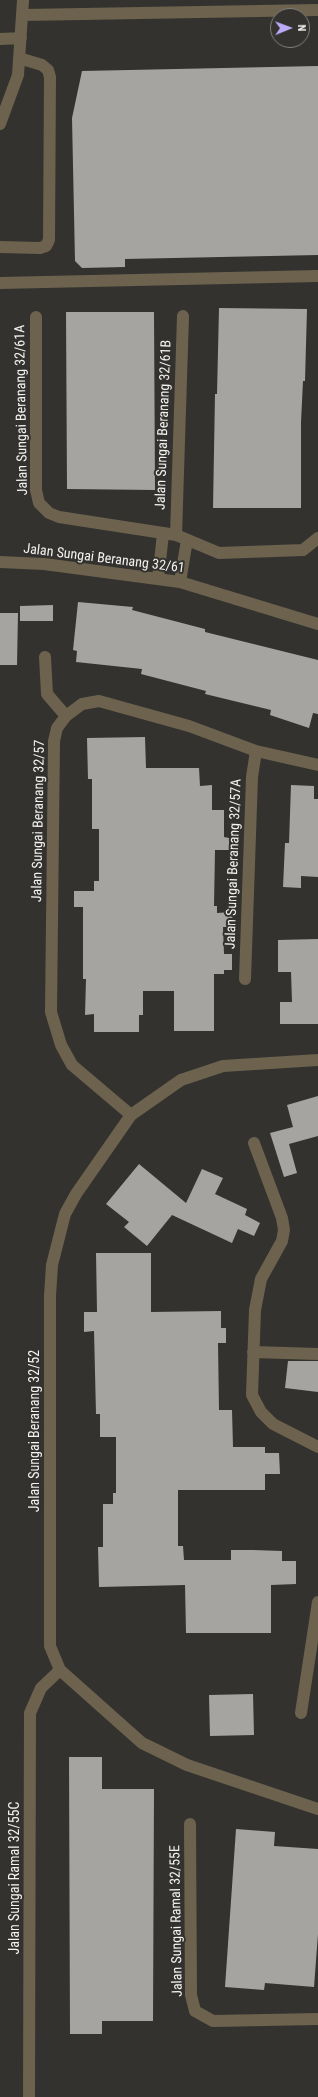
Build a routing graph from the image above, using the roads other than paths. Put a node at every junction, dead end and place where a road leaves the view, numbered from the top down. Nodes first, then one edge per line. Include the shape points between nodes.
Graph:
1 (23, 0) edge
2 (318, 10) edge
3 (23, 15) junction
4 (21, 38) junction
5 (0, 39) edge
6 (19, 58) junction
7 (0, 124) edge
8 (0, 247) edge
9 (318, 276) edge
10 (0, 283) edge
11 (183, 316) dead end
12 (36, 317) dead end
13 (163, 534) junction
14 (176, 535) junction
15 (317, 539) edge
16 (187, 540) junction
17 (0, 562) edge
18 (158, 579) junction
19 (180, 582) junction
20 (318, 624) edge
21 (44, 657) dead end
22 (66, 716) junction
23 (256, 751) junction
24 (318, 765) edge
25 (245, 979) dead end
26 (318, 1060) edge
27 (131, 1115) junction
28 (254, 1143) dead end
29 (253, 1352) junction
30 (318, 1354) edge
31 (318, 1447) edge
32 (318, 1602) edge
33 (60, 1670) junction
34 (302, 1713) dead end
35 (318, 1809) edge
36 (190, 1824) dead end
37 (318, 2019) edge
38 (29, 2097) edge

1 - 3 street
2 - 3 street
3 - 4 street
4 - 5 street
4 - 6 street
6 - 7 street via 14,91
6 - 8 street via 42,64 48,70 50,78 49,240 46,246 40,248
9 - 10 street
11 - 14 street, Jalan Sungai Beranang 32/61B
12 - 13 street, Jalan Sungai Beranang 32/61A via 36,490 39,503 49,513 59,517
13 - 14 street
13 - 18 street
14 - 16 street
15 - 16 street via 302,550 219,553
16 - 19 street
17 - 18 street, Jalan Sungai Beranang 32/61 via 44,564
18 - 19 street, Jalan Sungai Beranang 32/61
19 - 20 street, Jalan Sungai Beranang 32/61
21 - 22 street via 47,694
22 - 23 street, Jalan Sungai Beranang 32/57 via 82,704 99,702 189,726
22 - 27 street, Jalan Sungai Beranang 32/57 via 57,728 54,741 51,1012 61,1045 72,1065
23 - 24 street, Jalan Sungai Beranang 32/57
23 - 25 street, Jalan Sungai Beranang 32/57A via 252,777
26 - 27 street, Jalan Sungai Beranang 32/52 via 223,1066 181,1080
27 - 33 street, Jalan Sungai Beranang 32/52 via 65,1214 52,1265 50,1646
28 - 29 street via 282,1218 284,1230 282,1241 261,1279 255,1310
29 - 30 street
29 - 31 street via 252,1395 261,1412 273,1424
32 - 34 street
33 - 35 street, Jalan Sungai Beranang 32/52 via 142,1743 187,1765
33 - 38 street, Jalan Sungai Ramal 32/55C via 41,1688 30,1713
36 - 37 street, Jalan Sungai Ramal 32/55E via 191,1995 195,2011 213,2021

